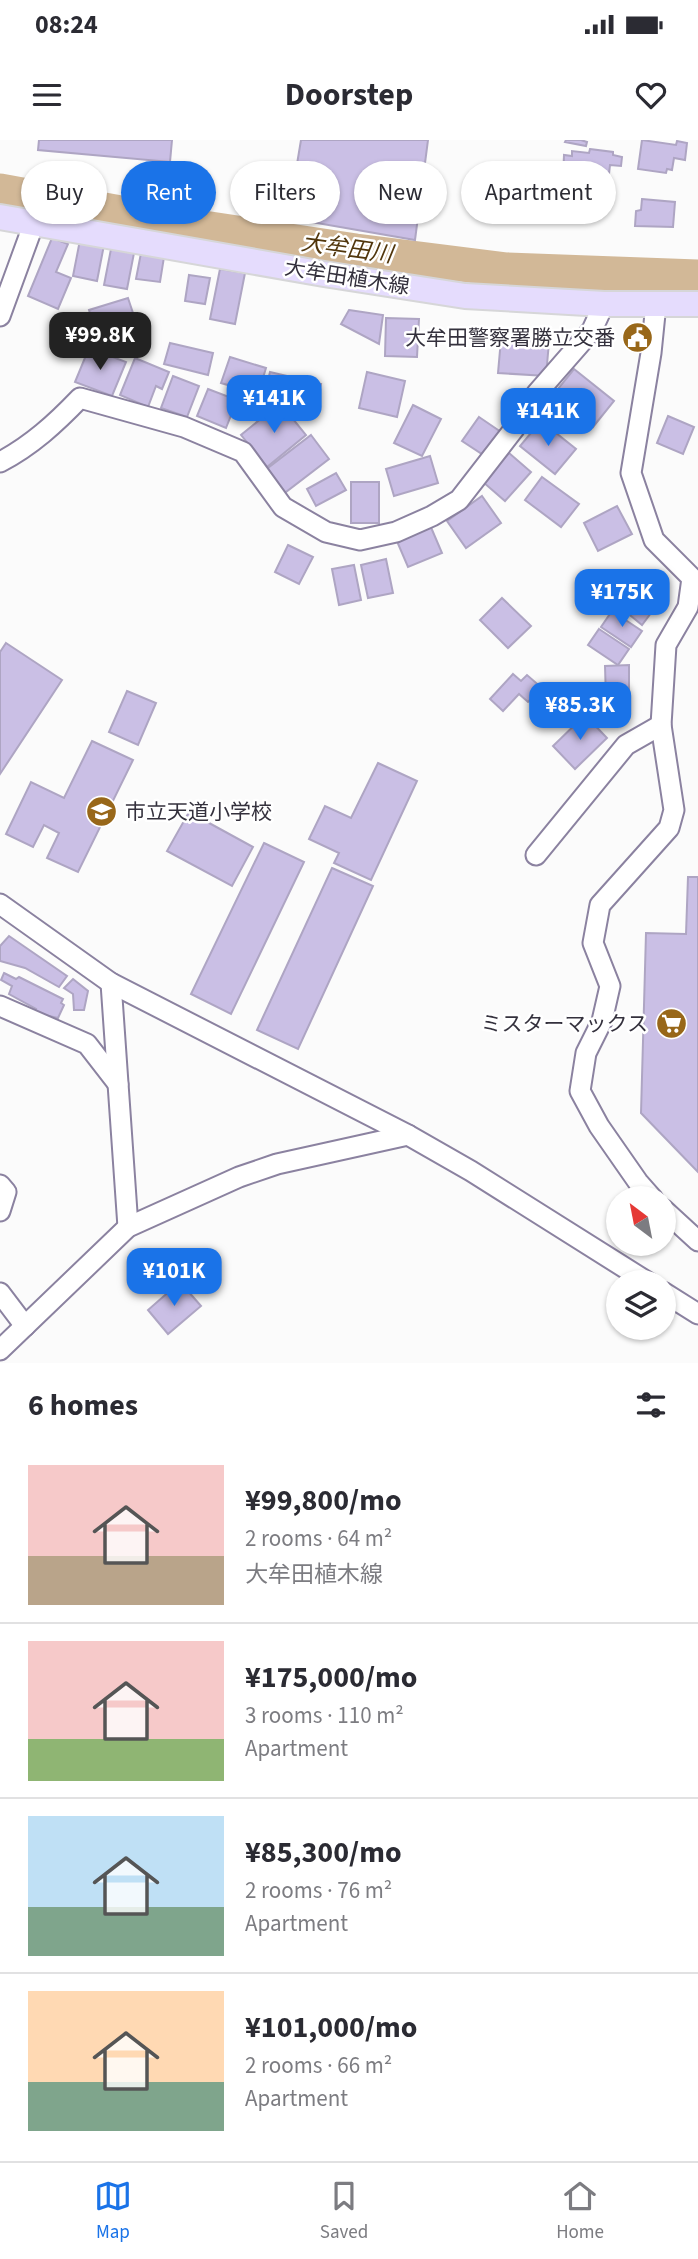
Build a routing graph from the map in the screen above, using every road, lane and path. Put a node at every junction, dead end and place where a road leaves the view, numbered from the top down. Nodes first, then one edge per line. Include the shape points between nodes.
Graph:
1 (0, 217) edge
2 (21, 221) edge
3 (34, 224) edge
4 (40, 224) edge
5 (604, 304) junction
6 (656, 304) junction
7 (698, 304) edge
8 (0, 316) edge
9 (0, 462) edge
10 (661, 725) junction
11 (536, 855) dead end
12 (0, 904) edge
13 (111, 983) junction
14 (0, 1006) edge
15 (118, 1085) junction
16 (408, 1135) junction
17 (0, 1185) edge
18 (642, 1186) edge
19 (0, 1211) edge
20 (676, 1221) edge
21 (128, 1227) junction
22 (698, 1241) edge
23 (628, 1270) edge
24 (0, 1293) edge
25 (676, 1300) edge
26 (698, 1314) edge
27 (25, 1326) junction
28 (0, 1350) edge

1 - 2 main road, 大牟田植木線
3 - 8 street
4 - 5 main road, 大牟田植木線 via 465,296
5 - 6 main road, 大牟田植木線
5 - 9 street via 592,330 537,393 459,500 396,532 360,540 326,531 283,507 243,452 184,427 80,398 19,452
6 - 7 main road, 大牟田植木線
6 - 10 street via 631,473 654,540 692,578 688,607 666,645
10 - 11 street via 626,745
10 - 18 street via 674,810 669,828 600,905 593,943 610,986 602,1021 586,1054 580,1091
12 - 13 street
13 - 15 street
13 - 16 street
14 - 15 street via 88,1044
15 - 21 street
16 - 21 street via 277,1164
16 - 23 street
17 - 19 street via 6,1192
20 - 22 street
21 - 27 street
24 - 27 street
25 - 26 street
27 - 28 street

